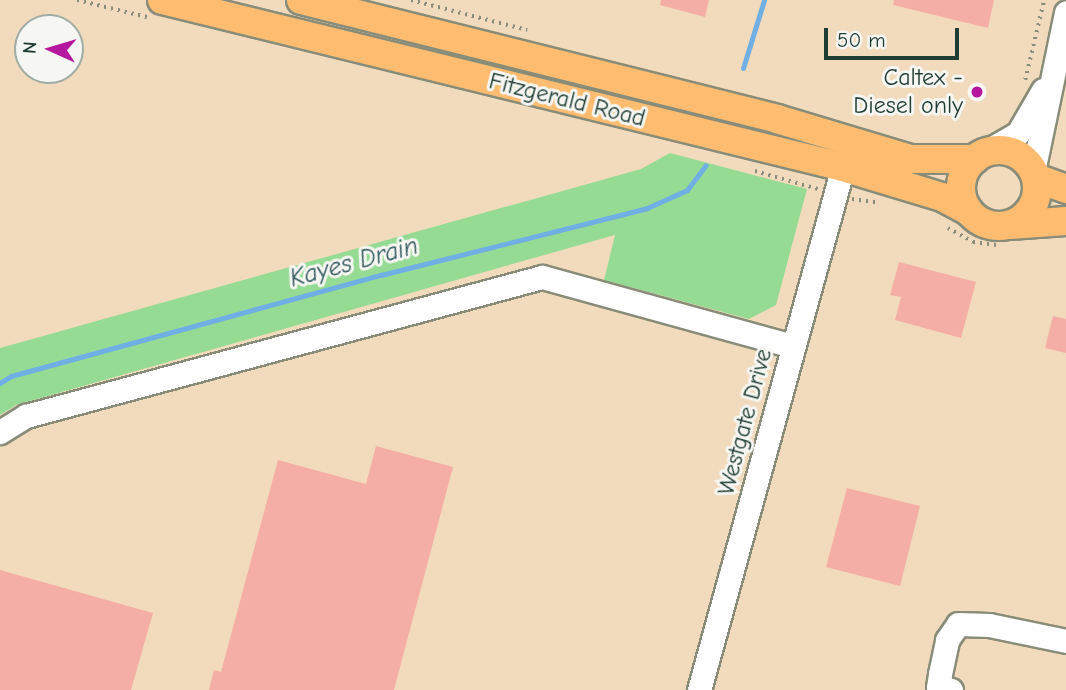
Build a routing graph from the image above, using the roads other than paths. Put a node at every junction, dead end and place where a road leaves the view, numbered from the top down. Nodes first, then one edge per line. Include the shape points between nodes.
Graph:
1 (162, 0) edge
2 (302, 0) edge
3 (339, 4) edge
4 (1066, 12) edge
5 (1050, 75) junction
6 (979, 157) junction
7 (843, 167) junction
8 (1035, 175) junction
9 (1066, 189) edge
10 (957, 218) junction
11 (1066, 221) edge
12 (1011, 234) junction
13 (792, 346) junction
14 (0, 432) edge
15 (1066, 641) edge
16 (942, 689) edge
17 (699, 690) edge

1 - 7 main road, Fitzgerald Road
2 - 3 main road, Fitzgerald Road
3 - 6 main road, Fitzgerald Road via 777,119 899,157
4 - 5 street
5 - 6 street via 1018,133
5 - 8 street
6 - 8 main road via 1006,151 1017,155
6 - 10 main road via 961,189
7 - 10 main road, Fitzgerald Road via 942,197
7 - 13 street, Westgate Drive
8 - 9 main road
8 - 12 main road via 1037,190 1029,212
10 - 12 main road
11 - 12 main road
13 - 14 street via 542,276 26,416
13 - 17 street, Westgate Drive
15 - 16 street via 989,625 958,624 947,640

